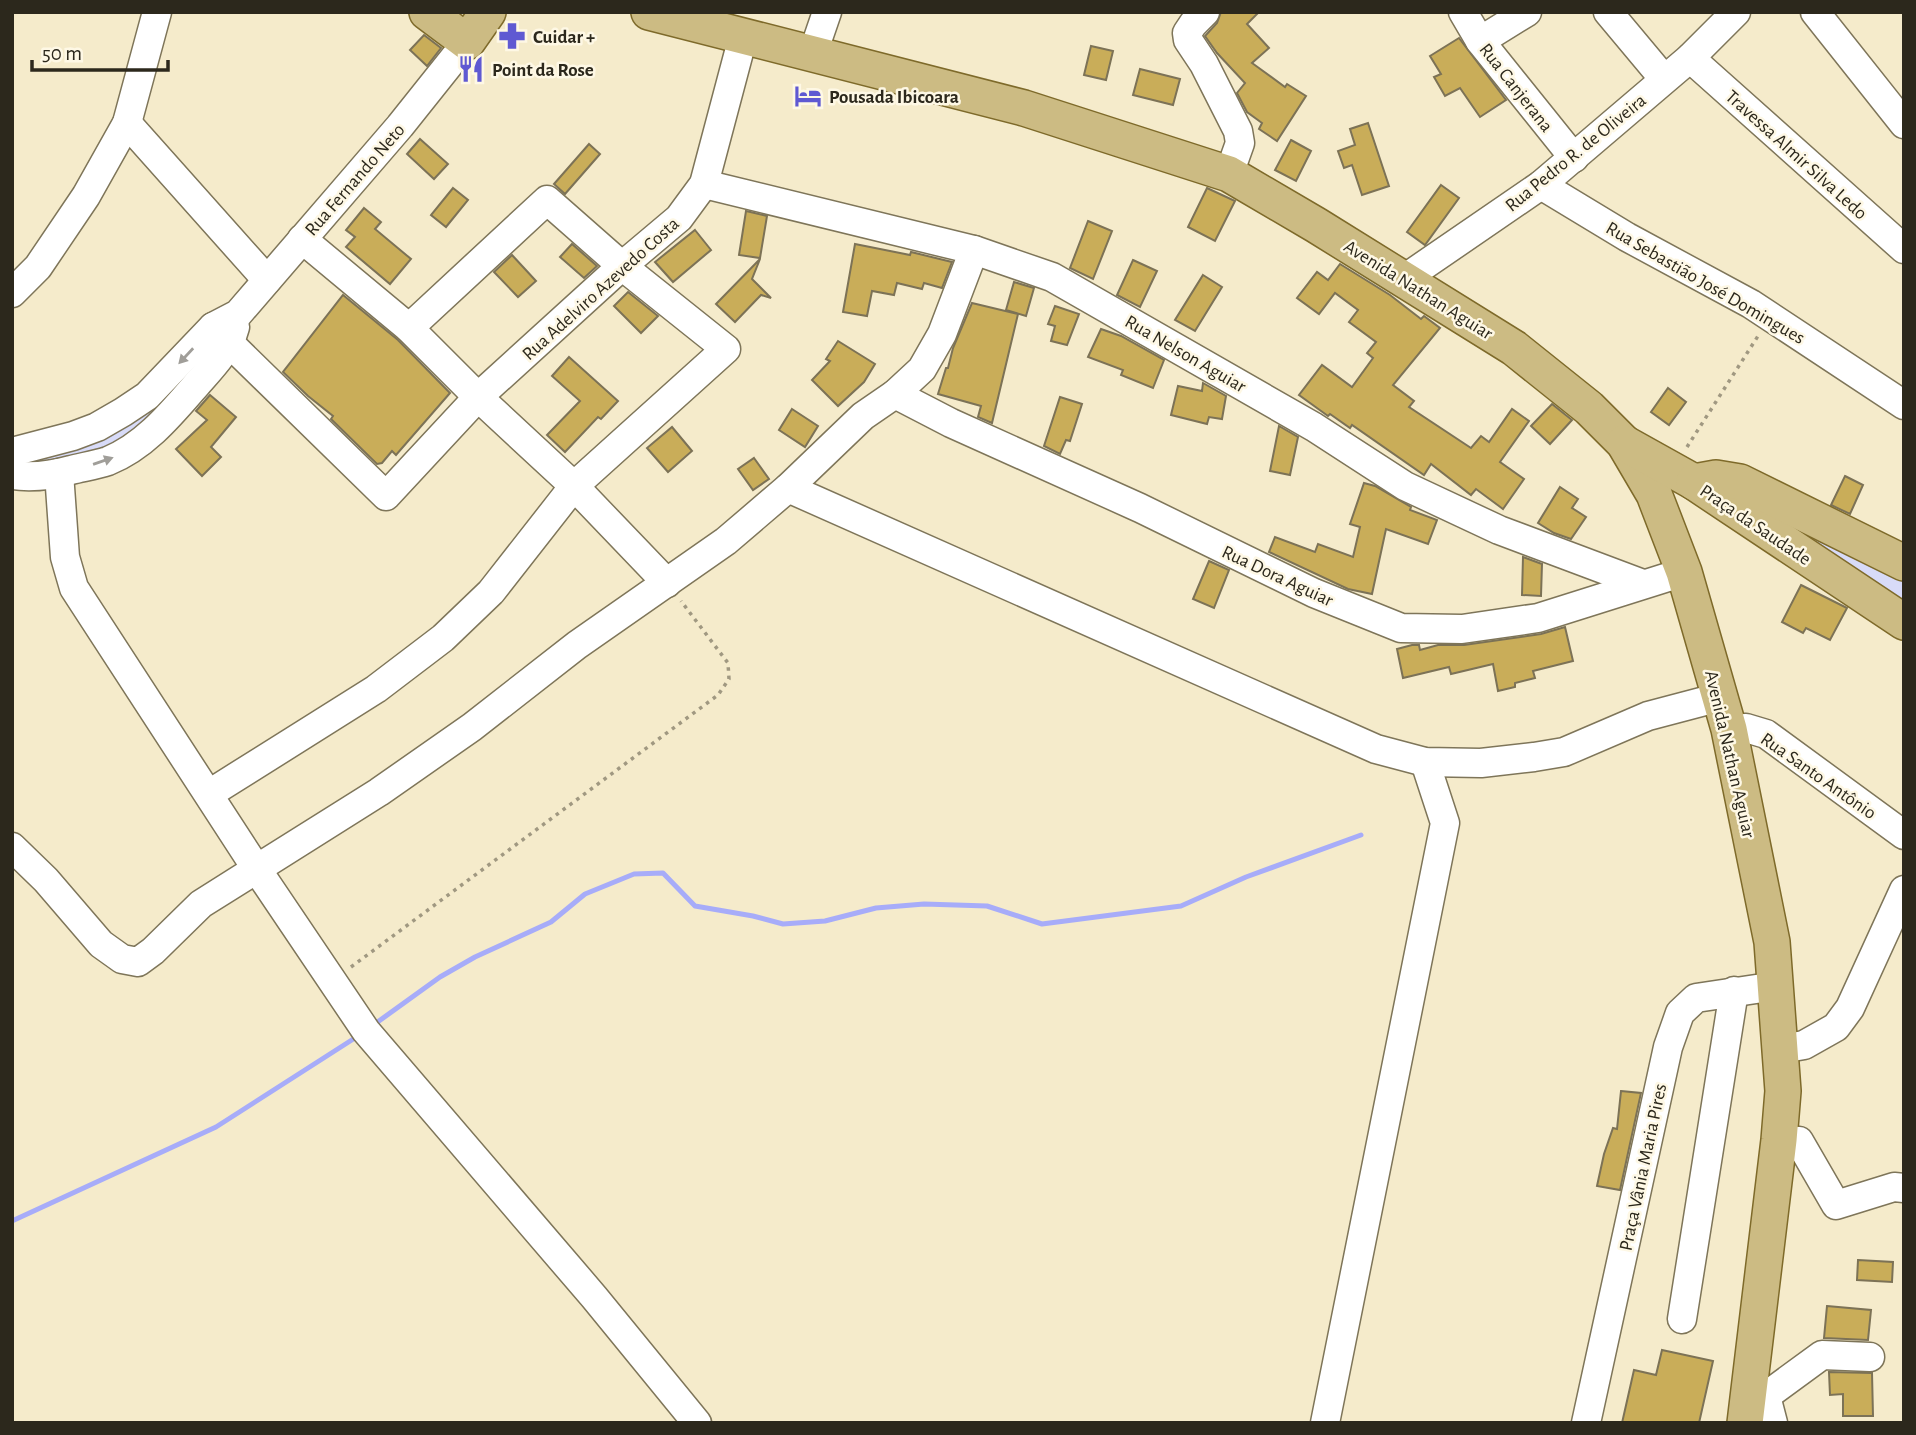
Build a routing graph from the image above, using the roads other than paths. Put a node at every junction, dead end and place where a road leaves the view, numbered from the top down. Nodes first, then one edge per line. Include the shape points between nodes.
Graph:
1 (157, 12) edge
2 (427, 12) edge
3 (488, 12) edge
4 (827, 12) edge
5 (1205, 12) edge
6 (1463, 12) edge
7 (1527, 12) edge
8 (1608, 12) edge
9 (1736, 12) edge
10 (1815, 12) edge
11 (665, 14) edge
12 (743, 37) junction
13 (1480, 41) junction
14 (467, 43) junction
15 (813, 53) junction
16 (1690, 58) junction
17 (1664, 79) junction
18 (127, 123) junction
19 (1904, 124) edge
20 (1574, 158) junction
21 (1229, 174) junction
22 (704, 184) junction
23 (1541, 184) junction
24 (302, 239) junction
25 (1904, 249) edge
26 (974, 250) junction
27 (622, 266) junction
28 (1404, 279) junction
29 (268, 280) junction
30 (12, 293) edge
31 (409, 328) junction
32 (222, 335) junction
33 (895, 394) junction
34 (478, 397) junction
35 (1903, 402) edge
36 (1624, 443) junction
37 (12, 452) edge
38 (59, 473) junction
39 (12, 475) edge
40 (1683, 476) junction
41 (574, 486) junction
42 (788, 488) junction
43 (1904, 563) edge
44 (1684, 572) junction
45 (667, 583) junction
46 (1643, 584) junction
47 (1904, 622) edge
48 (1724, 713) junction
49 (1425, 762) junction
50 (209, 794) junction
51 (1904, 835) edge
52 (12, 847) edge
53 (256, 868) junction
54 (1904, 890) edge
55 (1776, 986) junction
56 (1734, 991) junction
57 (1781, 1049) junction
58 (1779, 1140) junction
59 (1904, 1188) edge
60 (1682, 1319) dead end
61 (1870, 1357) dead end
62 (1758, 1409) edge
63 (697, 1423) edge
64 (1325, 1423) edge
65 (1586, 1423) edge

1 - 18 street
2 - 14 main road
3 - 14 main road
4 - 15 street
5 - 21 street via 1187,33 1188,40 1238,131 1240,143
6 - 13 street, Rua Canjerana
7 - 13 street
8 - 17 street
9 - 16 street, Rua Pedro R. de Oliveira
10 - 19 street
11 - 12 main road, Avenida Nathan Aguiar
12 - 15 main road, Avenida Nathan Aguiar
12 - 22 street, Rua Adelviro Azevedo Costa
13 - 20 street, Rua Canjerana
14 - 24 street, Rua Fernando Neto
15 - 21 main road, Avenida Nathan Aguiar via 1024,108
16 - 17 street, Rua Pedro R. de Oliveira
16 - 25 street, Travessa Almir Silva Ledo
17 - 20 street, Rua Pedro R. de Oliveira
18 - 29 street
18 - 30 street via 38,267
20 - 23 street, Rua Pedro R. de Oliveira
21 - 28 main road, Avenida Nathan Aguiar
22 - 26 street, Rua Nelson Aguiar
22 - 27 street, Rua Adelviro Azevedo Costa via 679,218
23 - 28 street, Rua Pedro R. de Oliveira
23 - 35 street, Rua Sebastião José Domingues via 1770,317
24 - 29 street, Rua Fernando Neto
24 - 31 street
26 - 33 street via 942,334 922,369
26 - 46 street, Rua Nelson Aguiar via 1052,277 1314,427 1405,486 1499,530
27 - 31 street via 547,200
27 - 34 street, Rua Adelviro Azevedo Costa
27 - 41 street via 726,348
28 - 36 main road, Avenida Nathan Aguiar via 1514,348 1589,408
29 - 32 street, Rua Fernando Neto
31 - 34 street
32 - 34 street, Rua Adelviro Azevedo Costa via 386,496
32 -> 37 street, Rua Fernando Neto via 147,396 97,427
38 -> 32 street, Rua Fernando Neto via 107,461 139,444 169,416
33 - 42 street via 863,416
33 - 46 street, Rua Dora Aguiar via 1314,593 1401,628 1462,629 1538,618
34 - 41 street
36 - 40 main road
36 - 44 main road, Avenida Nathan Aguiar via 1654,494
38 - 39 street, Rua Fernando Neto
38 - 50 street via 65,557 74,587
40 - 43 main road, Praça da Saudade via 1740,482
40 - 47 main road, Praça da Saudade
41 - 45 street
41 - 50 street via 491,592 443,638 376,689
42 - 45 street
42 - 49 street via 1376,749
44 - 46 street, Rua Dora Aguiar
44 - 48 main road, Avenida Nathan Aguiar
45 - 53 street via 379,792
48 - 49 street via 1648,716 1564,752 1481,763
48 - 51 street, Rua Santo Antônio via 1746,728 1766,734
48 - 55 main road, Avenida Nathan Aguiar via 1772,942
49 - 64 street via 1445,823
50 - 53 street
52 - 53 street via 101,944 122,959 138,962 201,904
53 - 63 street via 366,1031
54 - 57 street via 1850,1008 1836,1027 1804,1045
55 - 56 street, Praça Vânia Maria Pires
55 - 57 main road, Avenida Nathan Aguiar
56 - 60 street
56 - 65 street, Praça Vânia Maria Pires via 1696,998 1680,1013 1668,1047
57 - 58 main road, Avenida Nathan Aguiar
58 - 59 street via 1799,1141 1836,1205
58 - 62 main road, Avenida Nathan Aguiar
61 - 62 street via 1822,1355

